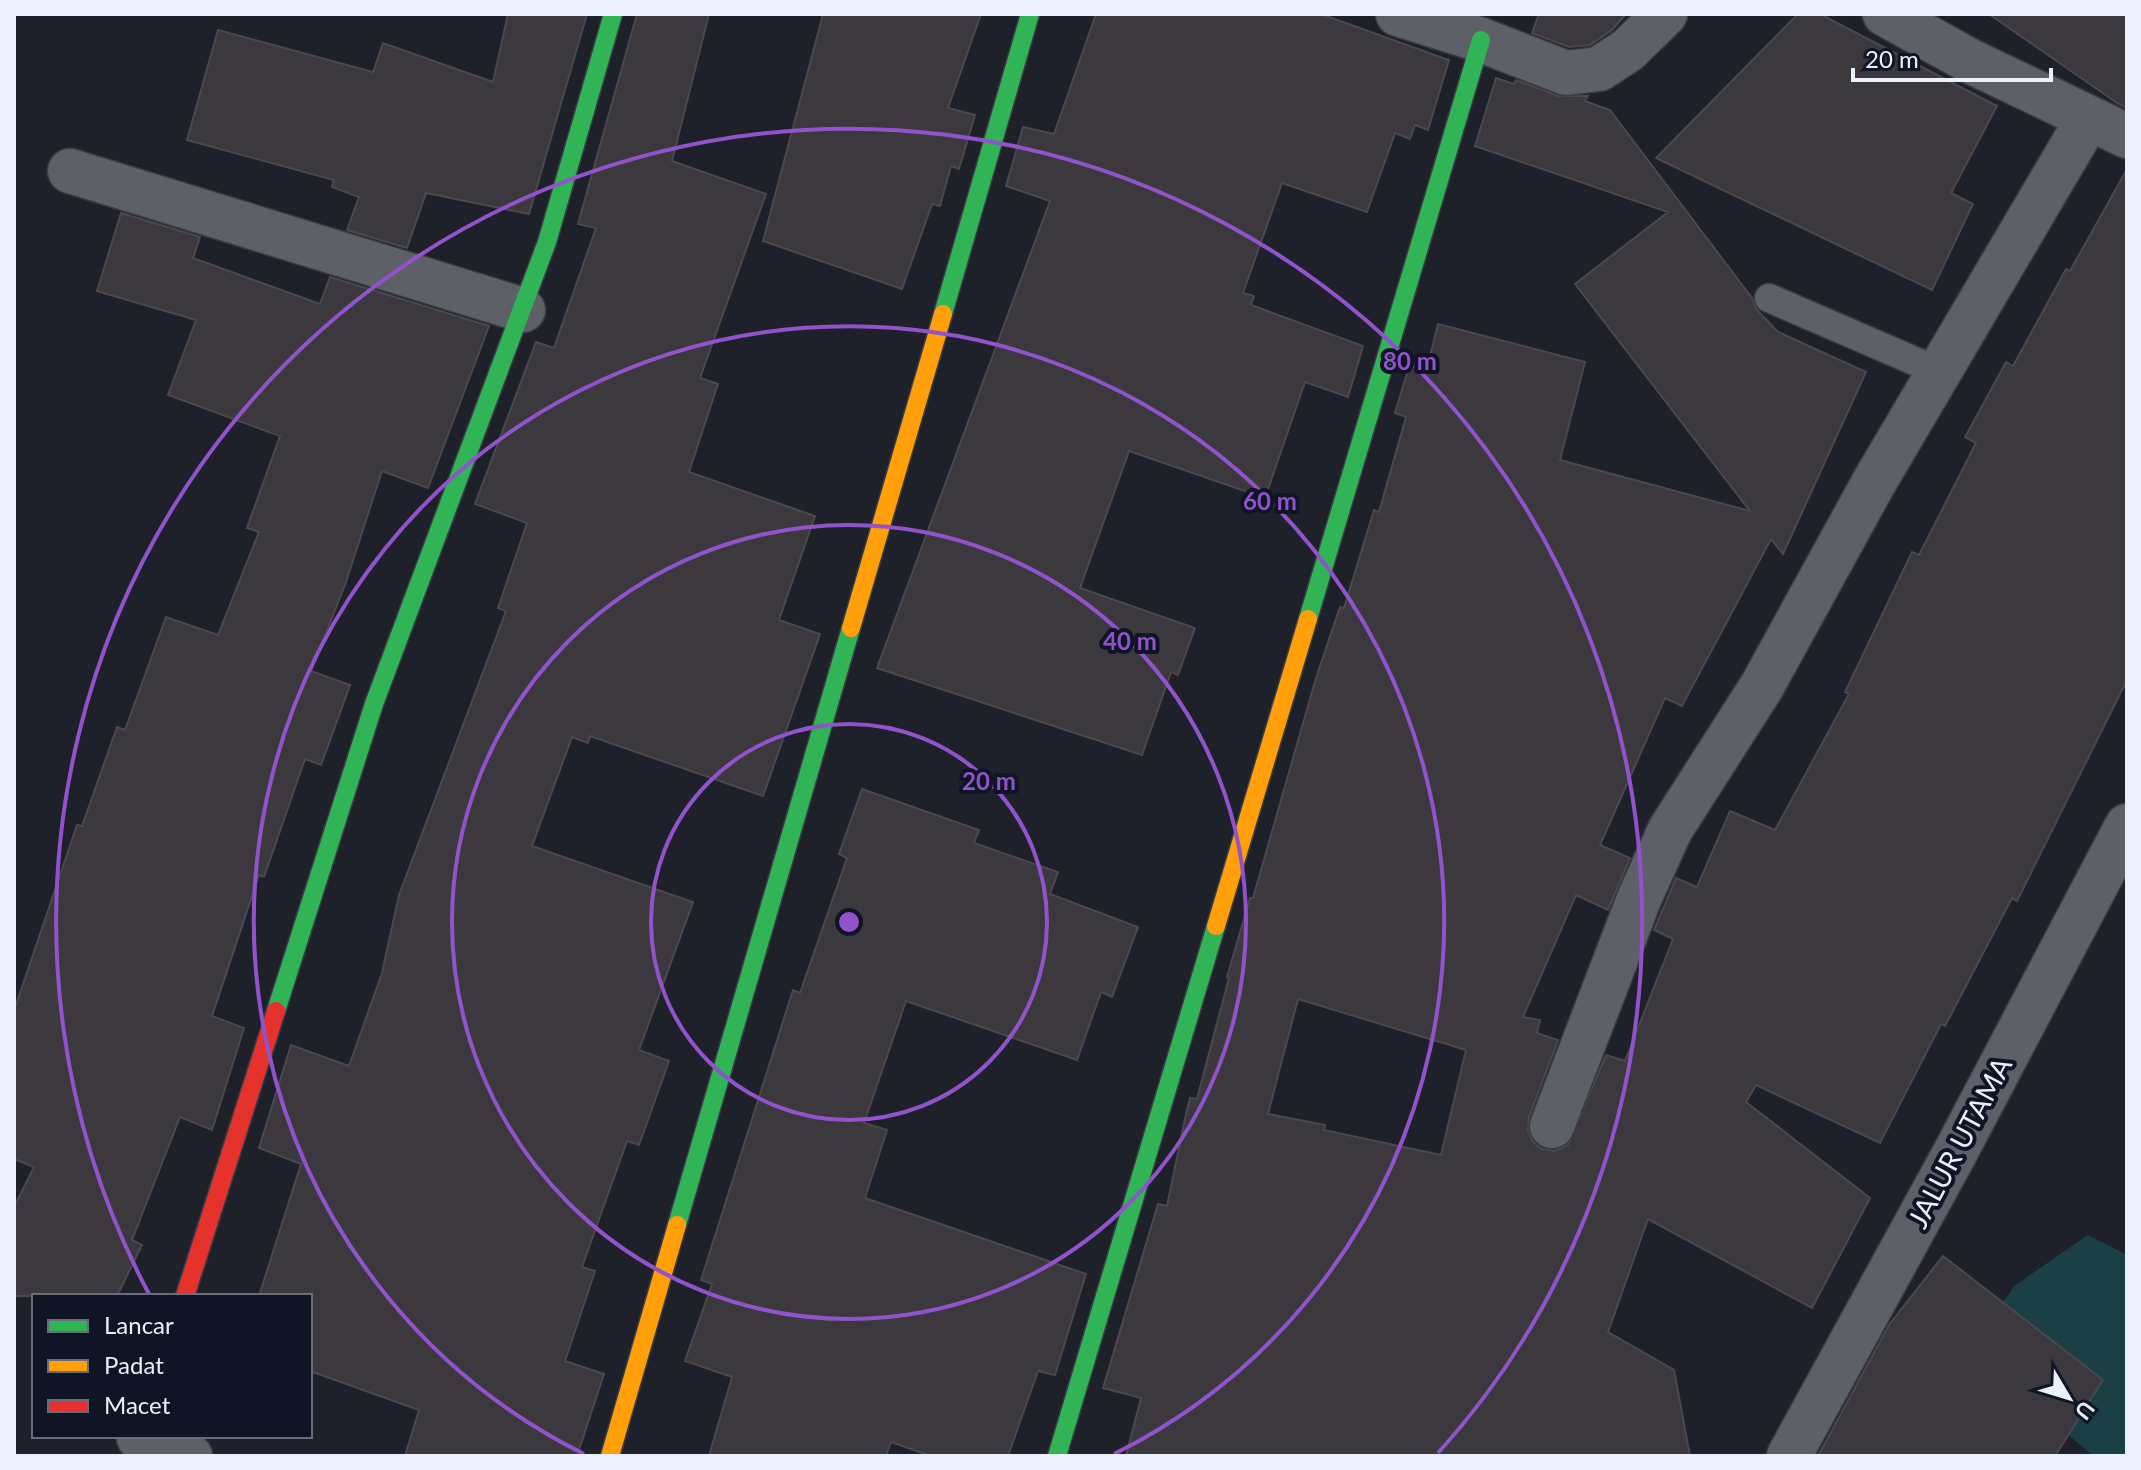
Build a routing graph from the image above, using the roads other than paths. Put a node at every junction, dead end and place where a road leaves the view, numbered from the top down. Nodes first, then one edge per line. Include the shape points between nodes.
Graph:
1 (613, 14) edge
2 (1030, 14) edge
3 (1398, 14) edge
4 (1665, 14) edge
5 (1885, 14) edge
6 (1481, 40) junction
7 (2108, 127) edge
8 (70, 171) dead end
9 (1769, 298) dead end
10 (523, 310) junction
11 (1940, 372) junction
12 (2127, 826) edge
13 (1552, 1126) dead end
14 (186, 1294) edge
15 (137, 1443) edge
16 (190, 1456) edge
17 (610, 1456) edge
18 (1057, 1456) edge
19 (1789, 1456) edge

1 - 10 street
2 - 17 street
3 - 6 street
4 - 6 street via 1599,69 1566,73
5 - 7 street
6 - 18 street
7 - 11 street
8 - 10 street
9 - 11 lane
10 - 14 street via 374,704
11 - 13 street via 1762,686 1659,852
12 - 19 street, JALUR UTAMA
15 - 16 street

